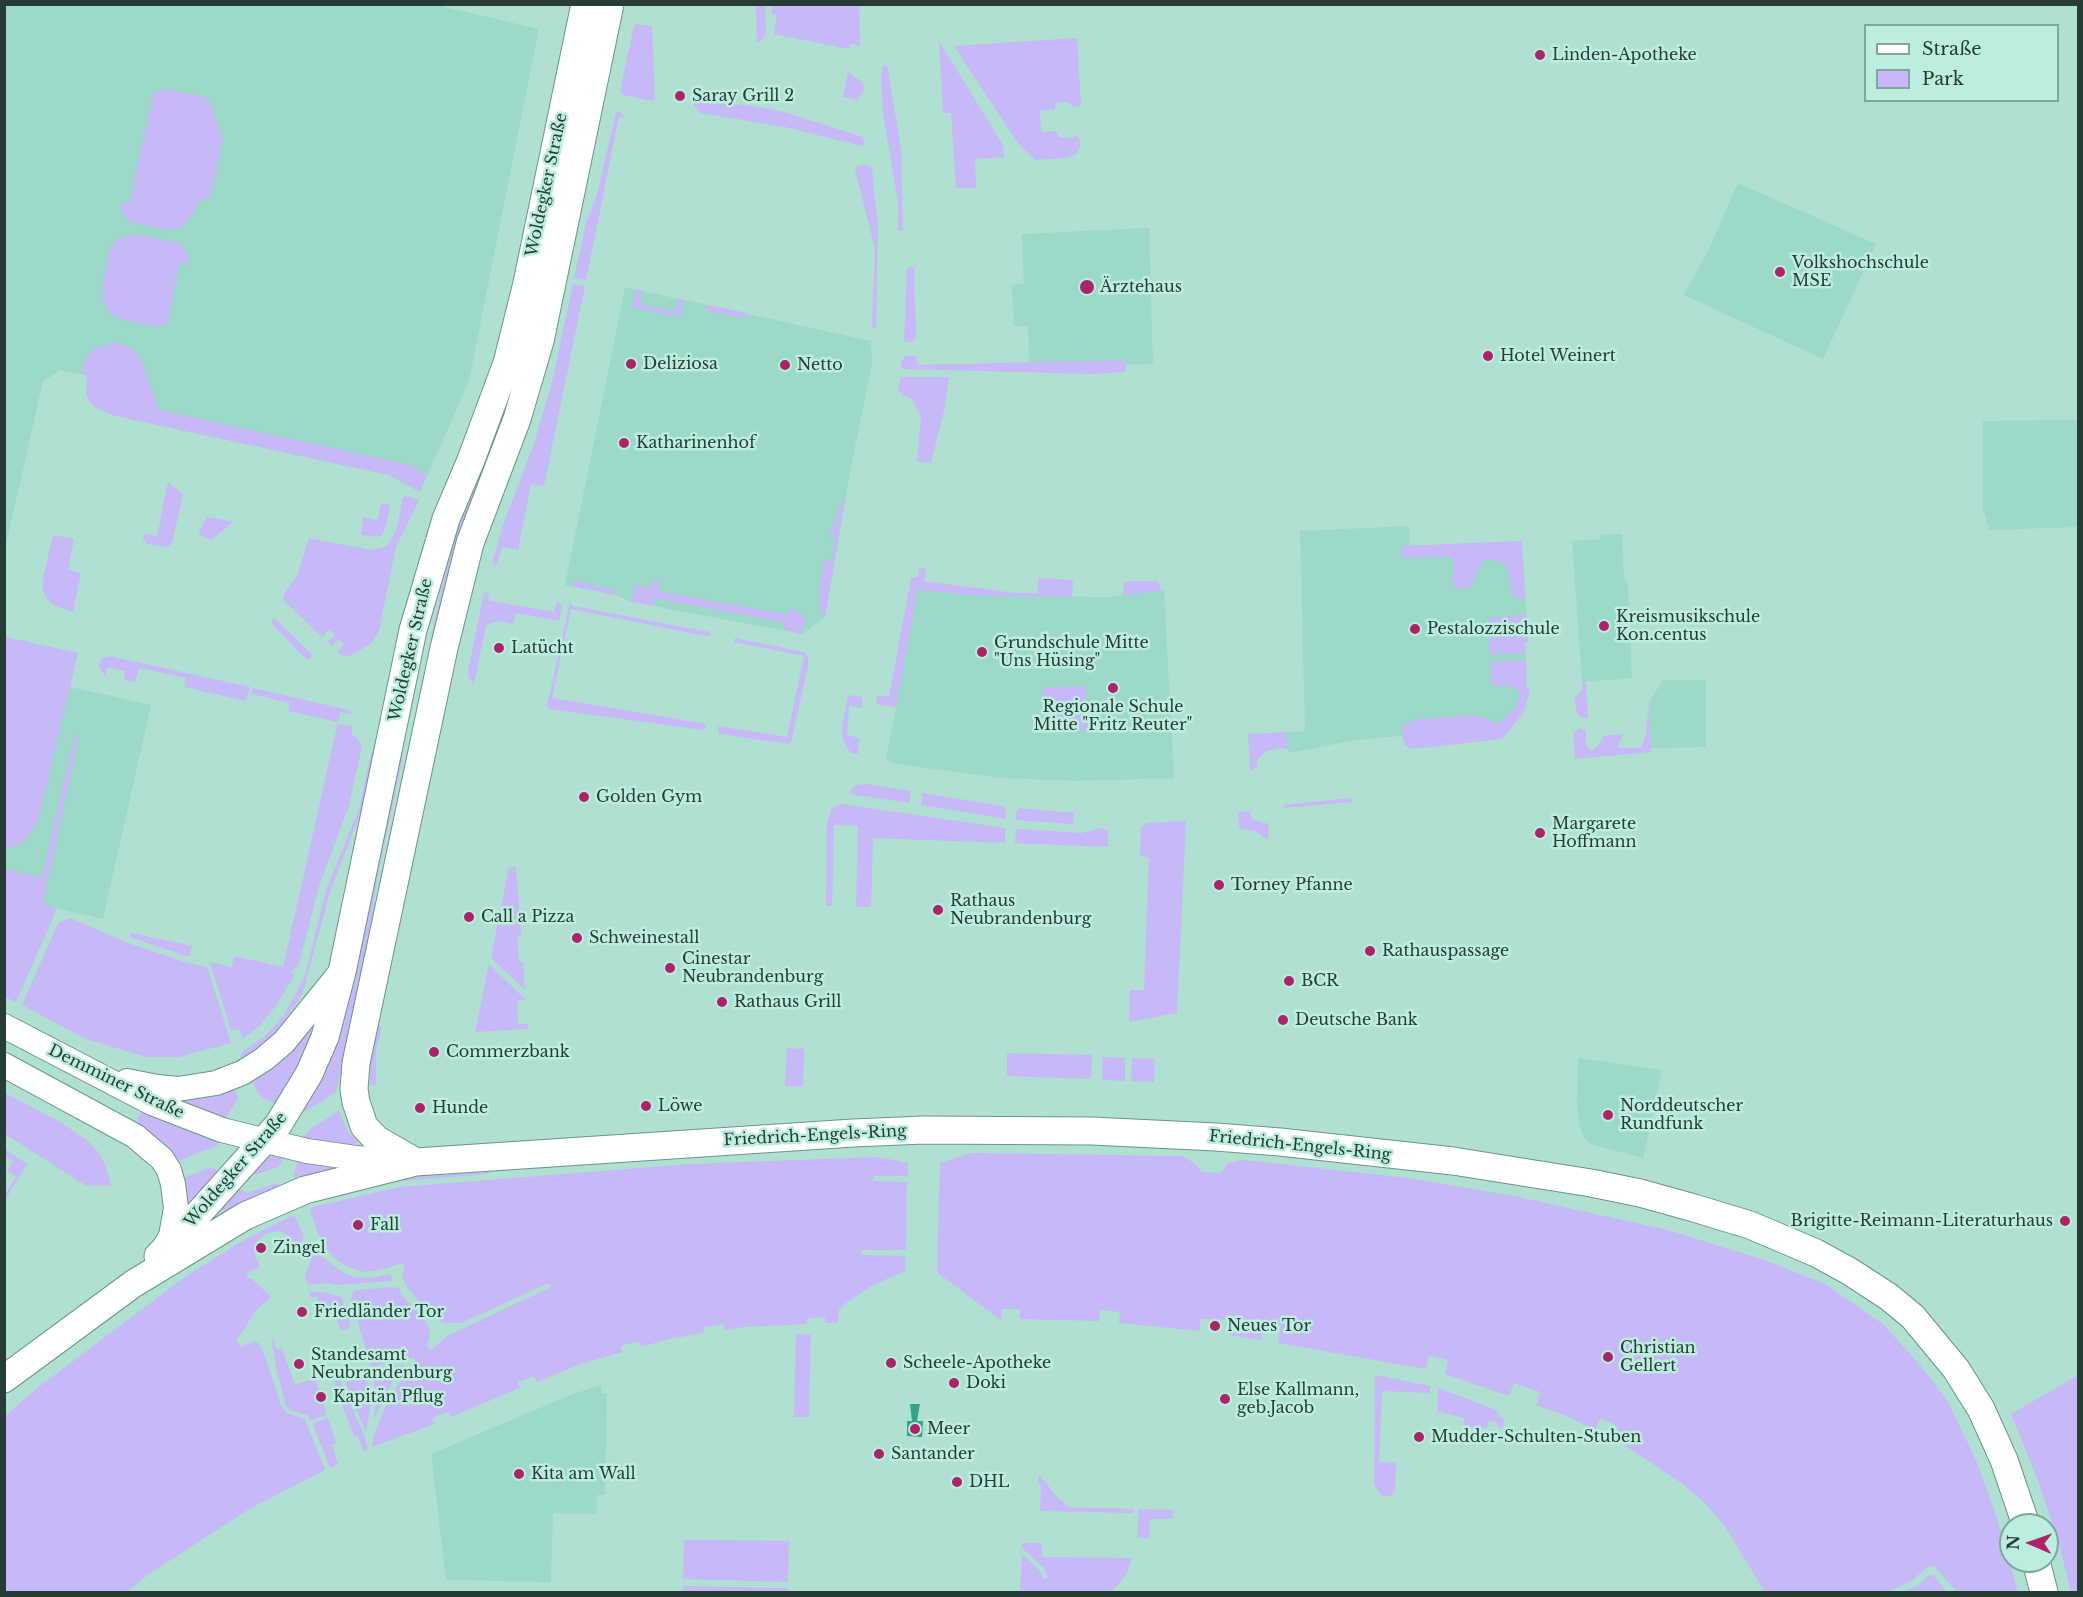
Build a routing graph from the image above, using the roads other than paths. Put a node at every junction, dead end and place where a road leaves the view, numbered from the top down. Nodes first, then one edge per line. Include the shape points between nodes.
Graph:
1 (585, 4) edge
2 (610, 4) edge
3 (400, 694) junction
4 (433, 702) junction
5 (342, 972) junction
6 (4, 1026) edge
7 (4, 1065) edge
8 (88, 1071) junction
9 (264, 1142) junction
10 (416, 1162) junction
11 (161, 1253) junction
12 (133, 1284) junction
13 (4, 1379) edge
14 (2022, 1513) edge
15 (2039, 1573) edge
16 (2044, 1593) edge

1 - 3 main road, Woldegker Straße via 507,363 446,519 413,630
2 - 4 main road, Woldegker Straße via 540,341 517,419 470,543
3 - 4 main road
3 - 5 main road, Woldegker Straße
4 - 10 main road, Woldegker Straße via 356,1063 354,1089 361,1119 369,1133
5 - 8 main road via 279,1047 230,1078 178,1089
5 - 9 main road, Woldegker Straße via 318,1055 289,1109
6 - 8 main road, Demminer Straße
7 - 11 main road via 135,1136 162,1159 169,1170 176,1208 171,1236
8 - 9 main road, Demminer Straße via 182,1116
9 - 10 main road, Friedrich-Engels-Ring via 356,1158
9 - 11 main road, Woldegker Straße
10 - 12 main road, Friedrich-Engels-Ring via 284,1197 227,1226
10 - 14 main road, Friedrich-Engels-Ring via 854,1133 1092,1131 1216,1137 1454,1161 1640,1193 1750,1226 1816,1253 1879,1290 1913,1317 1956,1369 1981,1409
11 - 12 main road, Friedrich-Engels-Ring
12 - 13 main road, Friedrich-Engels-Ring
15 - 16 main road

